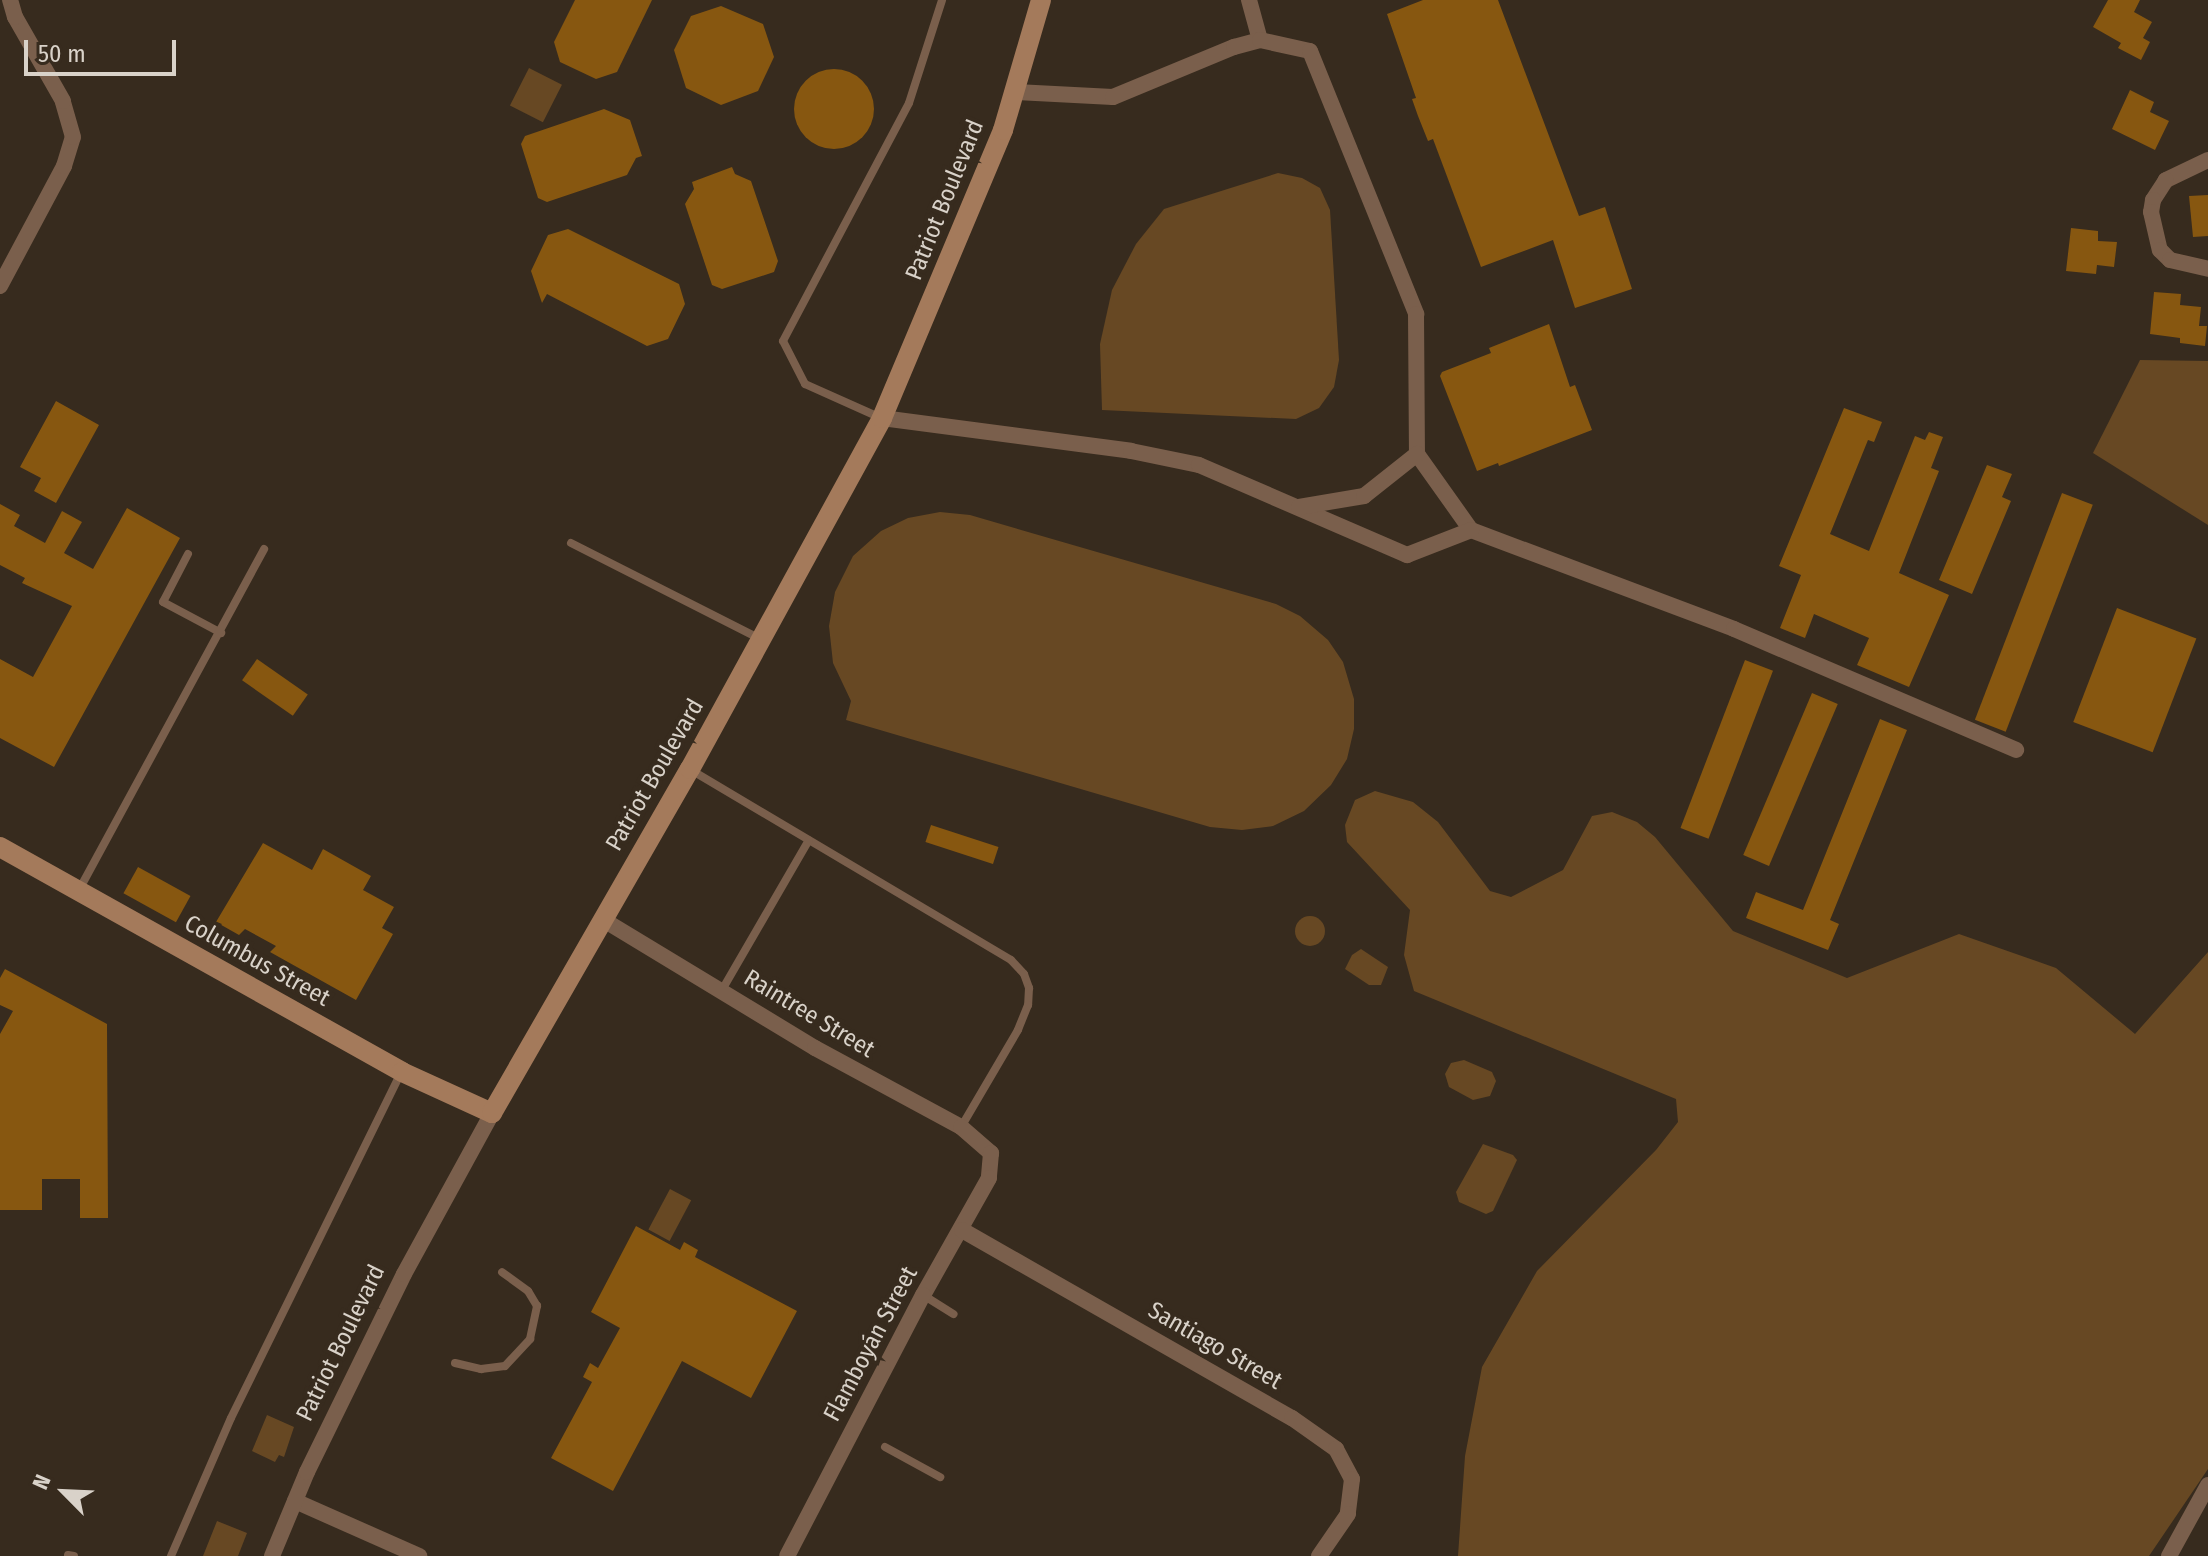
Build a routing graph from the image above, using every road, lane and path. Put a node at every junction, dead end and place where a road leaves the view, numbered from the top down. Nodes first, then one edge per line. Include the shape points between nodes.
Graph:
1 (10, 0) edge
2 (942, 0) edge
3 (1041, 0) edge
4 (1249, 0) edge
5 (1260, 40) junction
6 (1016, 92) junction
7 (2208, 160) edge
8 (2208, 269) edge
9 (0, 286) edge
10 (882, 418) junction
11 (1417, 454) junction
12 (1297, 507) junction
13 (1471, 530) junction
14 (571, 543) dead end
15 (264, 549) dead end
16 (188, 554) dead end
17 (221, 633) junction
18 (761, 640) junction
19 (2016, 750) dead end
20 (690, 769) junction
21 (809, 840) junction
22 (0, 847) edge
23 (79, 890) junction
24 (602, 919) junction
25 (722, 990) junction
26 (402, 1072) junction
27 (492, 1113) junction
28 (961, 1127) junction
29 (991, 1153) joint
30 (962, 1230) junction
31 (502, 1272) dead end
32 (923, 1295) junction
33 (954, 1314) dead end
34 (455, 1363) dead end
35 (885, 1447) dead end
36 (940, 1477) dead end
37 (2208, 1485) edge
38 (295, 1501) junction
39 (171, 1556) edge
40 (272, 1556) edge
41 (419, 1556) edge
42 (787, 1556) edge
43 (1319, 1556) edge
44 (2169, 1556) edge

1 - 9 street via 63,101 73,137 64,166
2 - 10 lane via 909,103 783,341 805,384
3 - 6 street, Patriot Boulevard
4 - 5 street
5 - 6 street via 1113,97
5 - 11 street via 1310,51 1416,314
6 - 10 street, Patriot Boulevard
7 - 8 street via 2166,180 2151,212 2160,250 2170,260
10 - 12 street via 1199,465
10 - 18 street, Patriot Boulevard
11 - 12 street via 1364,496
11 - 13 street
12 - 13 street via 1407,555
13 - 19 street via 1734,629
14 - 18 lane
15 - 17 lane
16 - 17 lane via 163,602
17 - 23 lane
18 - 20 street, Patriot Boulevard
20 - 21 lane
20 - 24 street, Patriot Boulevard
21 - 25 lane
21 - 28 lane via 1011,960 1024,974 1028,1005 1018,1030
22 - 23 street, Columbus Street
23 - 26 street, Columbus Street
24 - 25 street, Raintree Street
24 - 27 street, Patriot Boulevard
25 - 28 street, Raintree Street via 815,1048
26 - 27 street, Columbus Street
26 - 39 lane via 231,1418
27 - 38 street, Patriot Boulevard via 404,1274
28 - 29 street, Raintree Street
29 - 30 street, Flamboyán Street via 989,1178
30 - 32 street, Flamboyán Street
30 - 43 street, Santiago Street via 1292,1418 1336,1449 1352,1479 1348,1514
31 - 34 lane via 528,1291 537,1306 530,1339 505,1366 481,1369
32 - 33 lane
32 - 42 street, Flamboyán Street
35 - 36 lane
37 - 44 street
38 - 40 street, Patriot Boulevard
38 - 41 street

